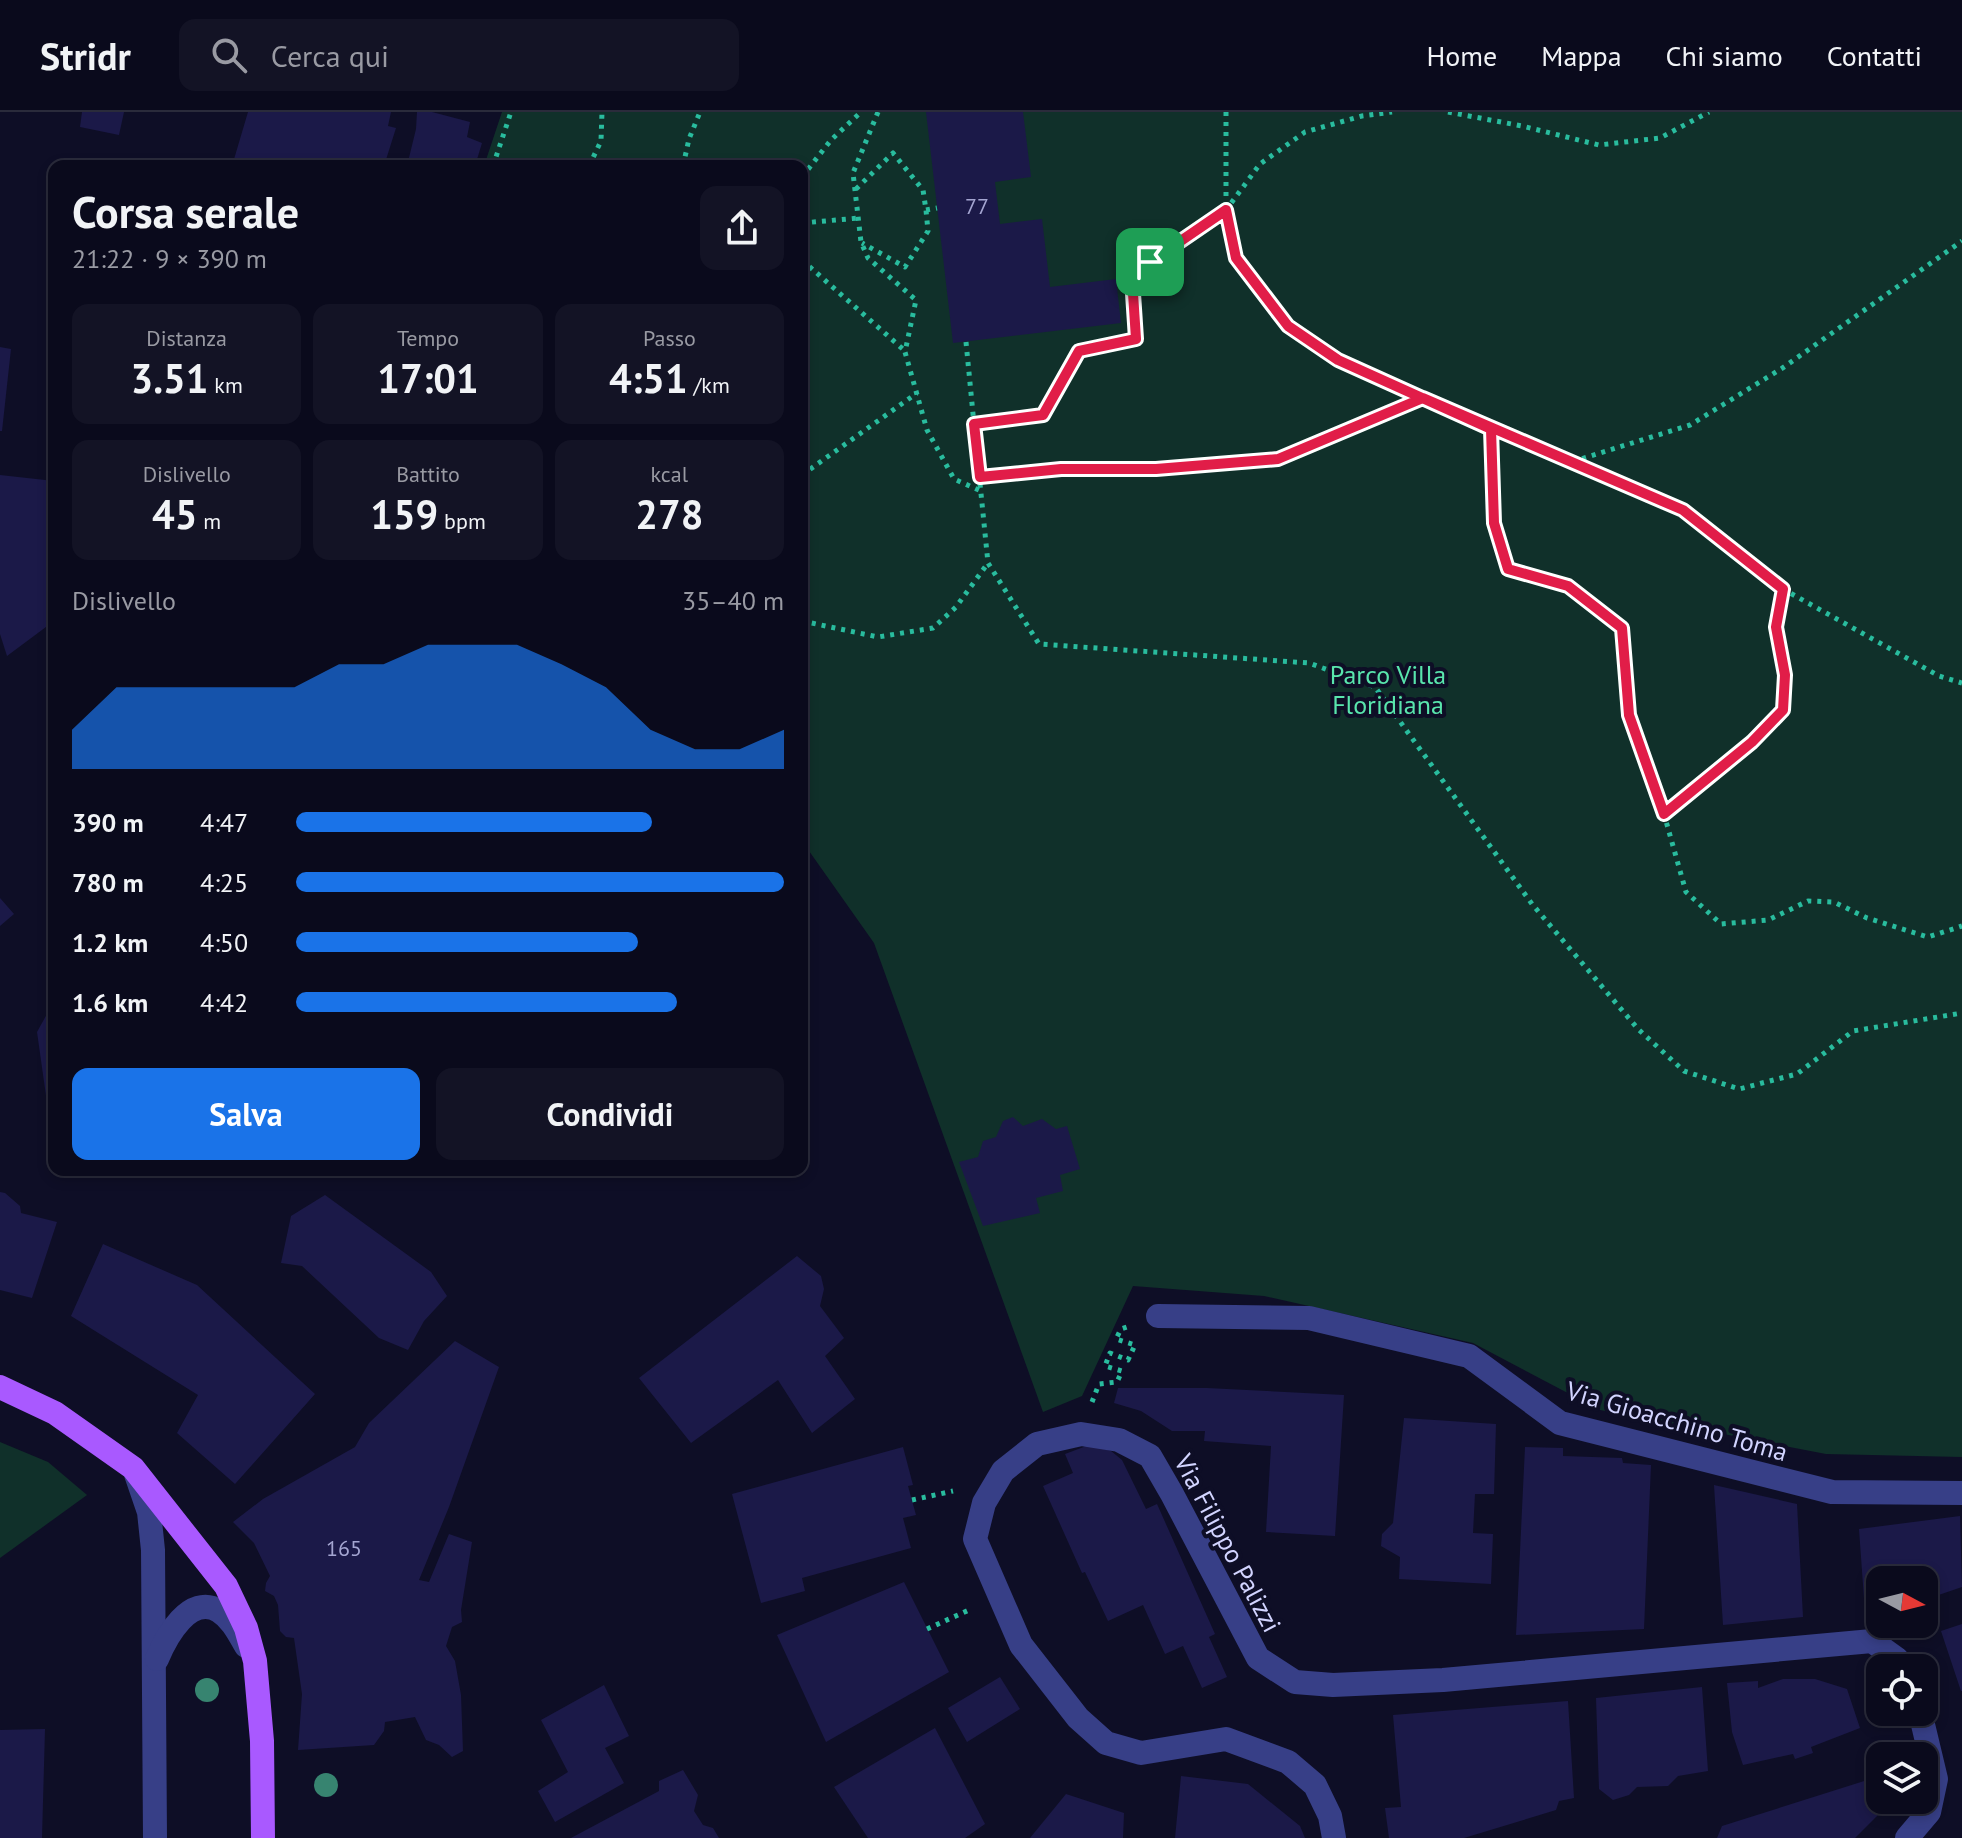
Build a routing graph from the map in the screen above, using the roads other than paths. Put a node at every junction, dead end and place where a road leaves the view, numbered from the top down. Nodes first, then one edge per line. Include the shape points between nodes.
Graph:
1 (1158, 1316) dead end
2 (0, 1387) edge
3 (133, 1468) junction
4 (1962, 1493) edge
5 (1890, 1654) edge
6 (255, 1661) junction
7 (155, 1665) junction
8 (1923, 1726) edge
9 (155, 1838) edge
10 (263, 1838) edge
11 (1334, 1838) edge
12 (1907, 1838) edge

1 - 4 street, Via Gioacchino Toma via 1309,1318 1469,1356 1560,1423 1832,1492
2 - 3 main road via 55,1413
3 - 6 main road via 226,1586
3 - 7 street via 149,1512
5 - 11 street, Via Filippo Palizzi via 1872,1641 1443,1680 1295,1682 1258,1658 1150,1456 1119,1440 1081,1434 1037,1444 1003,1471 984,1503 975,1539 1021,1645 1078,1718 1106,1743 1141,1753 1226,1739 1288,1762 1315,1785
6 - 7 street via 233,1624 209,1606 198,1607 178,1623
6 - 10 main road
7 - 9 street
8 - 12 street via 1936,1779 1929,1812

